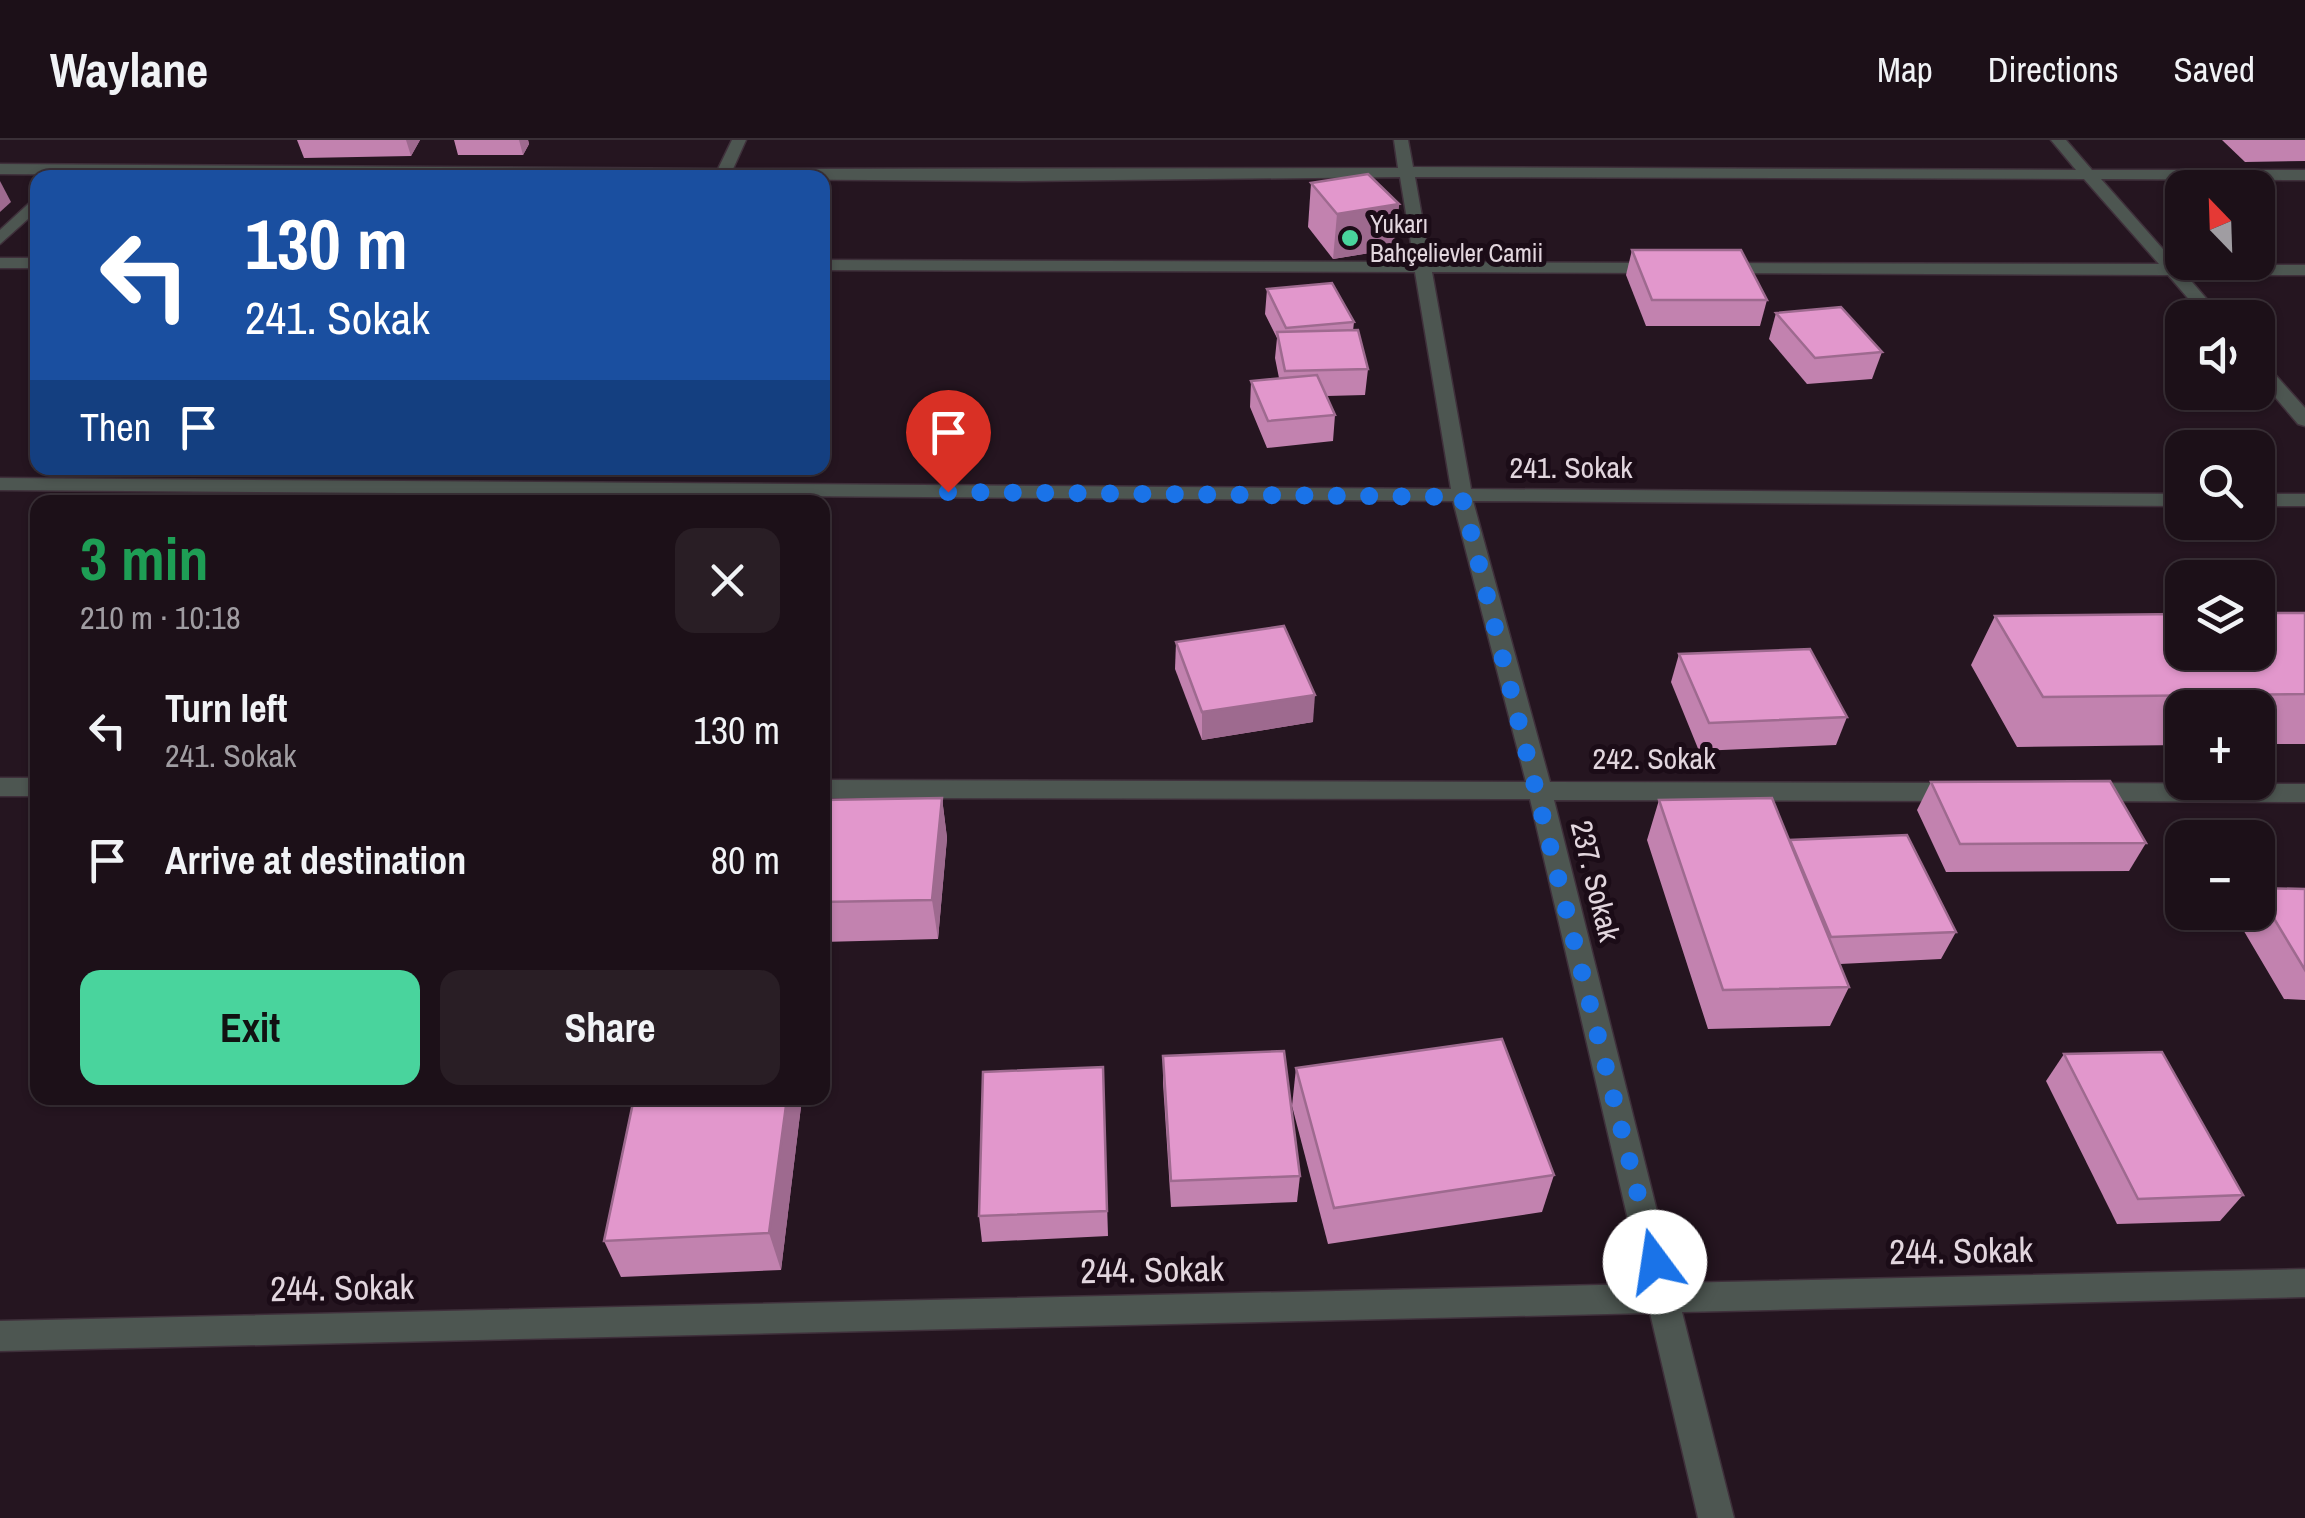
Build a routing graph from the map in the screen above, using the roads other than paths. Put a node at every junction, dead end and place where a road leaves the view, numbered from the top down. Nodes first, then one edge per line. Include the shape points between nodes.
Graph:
1 (739, 140) edge
2 (1401, 140) edge
3 (2058, 140) edge
4 (0, 170) edge
5 (725, 170) edge
6 (30, 172) edge
7 (1409, 172) junction
8 (830, 174) edge
9 (2089, 174) junction
10 (2305, 175) edge
11 (30, 208) edge
12 (0, 239) edge
13 (2165, 261) edge
14 (0, 262) edge
15 (30, 263) edge
16 (830, 266) edge
17 (1426, 268) junction
18 (1681, 268) edge
19 (1701, 268) edge
20 (2165, 270) edge
21 (2275, 270) edge
22 (2305, 270) edge
23 (2182, 280) edge
24 (2199, 300) edge
25 (2275, 386) edge
26 (2305, 420) edge
27 (0, 484) edge
28 (1462, 497) junction
29 (2165, 500) edge
30 (2275, 500) edge
31 (2305, 500) edge
32 (0, 787) edge
33 (30, 787) edge
34 (830, 789) edge
35 (1540, 791) junction
36 (1991, 792) edge
37 (2050, 792) edge
38 (2305, 793) edge
39 (2305, 1282) edge
40 (1664, 1298) junction
41 (0, 1336) edge
42 (1716, 1518) edge

1 - 5 street
2 - 7 street, 237. Sokak
3 - 9 street
4 - 6 street
7 - 8 street
7 - 9 street
7 - 17 street, 237. Sokak
9 - 10 street
9 - 13 street
11 - 12 street
14 - 15 street
16 - 17 street
17 - 18 street
17 - 28 street, 237. Sokak
19 - 20 street
21 - 22 street
23 - 24 street
25 - 26 street
27 - 28 street, 241. Sokak
28 - 29 street, 241. Sokak
28 - 35 street, 237. Sokak
30 - 31 street
32 - 33 street
34 - 35 street, 242. Sokak
35 - 36 street, 242. Sokak
35 - 40 street, 237. Sokak
37 - 38 street
39 - 40 street, 244. Sokak
40 - 41 street, 244. Sokak
40 - 42 street, 237. Sokak

